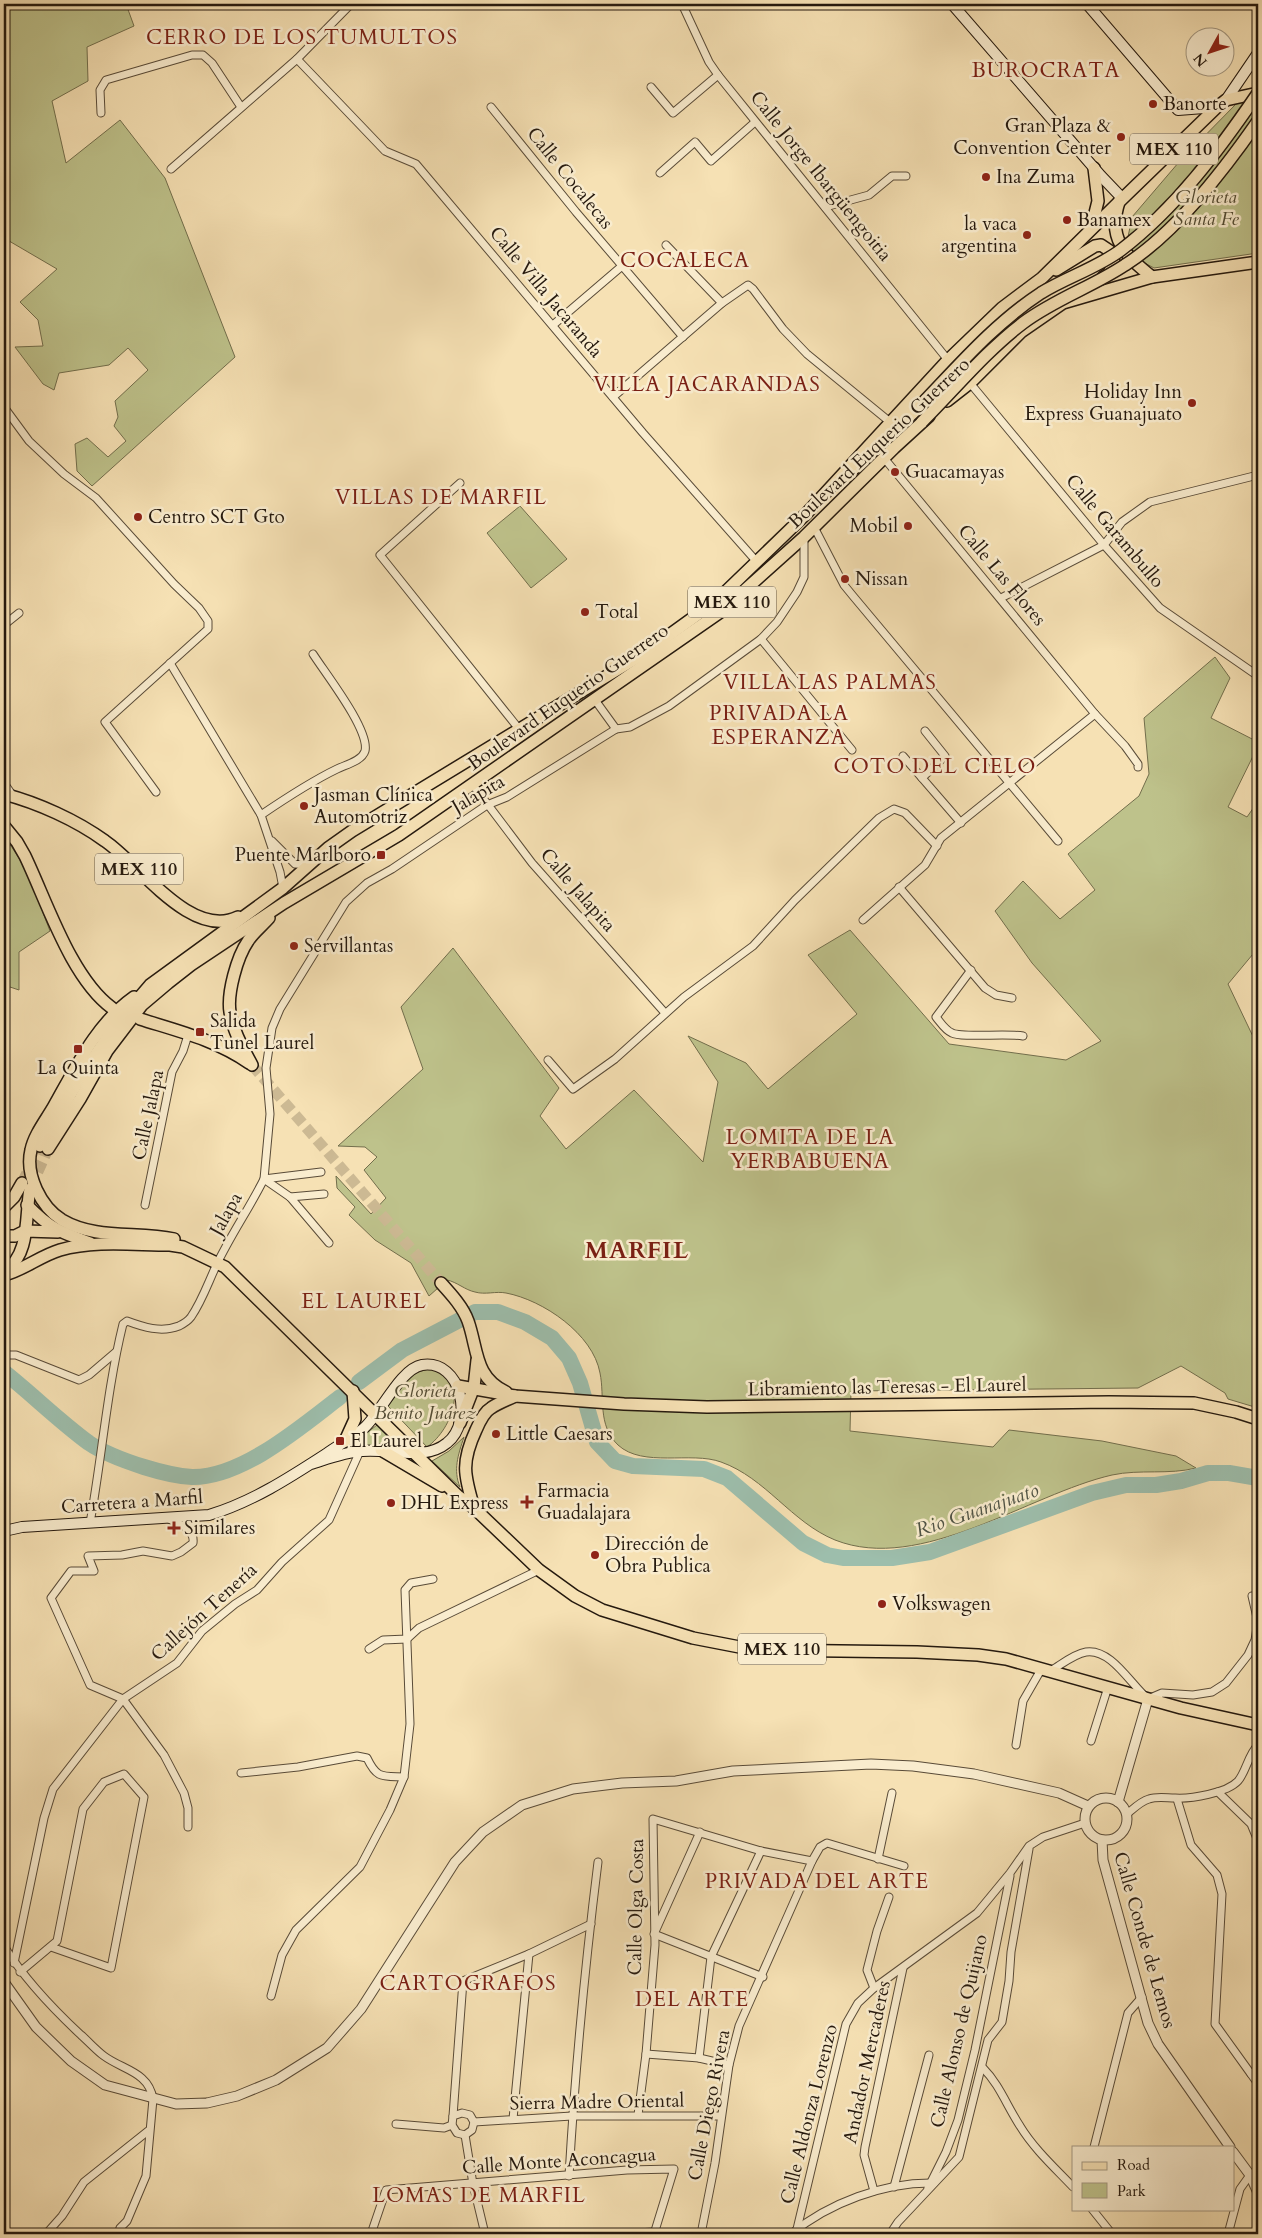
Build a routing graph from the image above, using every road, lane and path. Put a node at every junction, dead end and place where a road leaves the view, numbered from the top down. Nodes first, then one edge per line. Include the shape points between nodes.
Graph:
1 (351, 4) edge
2 (682, 4) edge
3 (952, 4) edge
4 (1087, 4) edge
5 (1258, 54) edge
6 (297, 59) junction
7 (718, 75) junction
8 (651, 87) dead end
9 (1258, 93) edge
10 (1222, 104) junction
11 (490, 106) dead end
12 (241, 107) junction
13 (101, 113) dead end
14 (1258, 121) edge
15 (755, 122) junction
16 (1094, 168) junction
17 (171, 169) dead end
18 (660, 173) dead end
19 (906, 176) dead end
20 (1120, 200) junction
21 (825, 207) junction
22 (1091, 228) junction
23 (666, 244) dead end
24 (1258, 262) edge
25 (622, 266) junction
26 (1152, 277) junction
27 (1042, 278) junction
28 (722, 304) junction
29 (1045, 314) junction
30 (553, 326) junction
31 (682, 337) junction
32 (948, 360) junction
33 (970, 383) junction
34 (613, 397) junction
35 (4, 407) edge
36 (890, 422) junction
37 (922, 422) junction
38 (884, 458) junction
39 (844, 474) junction
40 (1258, 475) edge
41 (460, 483) dead end
42 (814, 527) junction
43 (804, 537) junction
44 (1104, 545) junction
45 (757, 562) junction
46 (1001, 598) junction
47 (19, 613) dead end
48 (4, 625) edge
49 (761, 639) junction
50 (313, 654) dead end
51 (170, 663) junction
52 (1258, 676) edge
53 (595, 700) junction
54 (1095, 714) junction
55 (519, 729) junction
56 (616, 729) junction
57 (926, 731) dead end
58 (852, 750) dead end
59 (903, 756) dead end
60 (1138, 767) dead end
61 (922, 778) junction
62 (4, 783) edge
63 (1010, 784) junction
64 (473, 785) junction
65 (156, 792) dead end
66 (8, 796) edge
67 (487, 805) junction
68 (260, 815) junction
69 (961, 823) junction
70 (4, 826) edge
71 (268, 838) junction
72 (1058, 841) dead end
73 (937, 846) junction
74 (309, 865) junction
75 (899, 887) junction
76 (283, 888) junction
77 (263, 902) junction
78 (284, 903) junction
79 (863, 920) dead end
80 (972, 970) junction
81 (150, 985) junction
82 (1012, 998) dead end
83 (112, 1008) dead end
84 (665, 1013) junction
85 (140, 1019) dead end
86 (188, 1034) junction
87 (1023, 1036) dead end
88 (548, 1060) dead end
89 (321, 1172) dead end
90 (264, 1179) junction
91 (324, 1194) dead end
92 (290, 1197) junction
93 (27, 1205) junction
94 (145, 1205) dead end
95 (4, 1207) edge
96 (25, 1231) junction
97 (58, 1232) junction
98 (4, 1236) edge
99 (329, 1243) dead end
100 (96, 1244) junction
101 (220, 1264) junction
102 (4, 1271) edge
103 (4, 1276) edge
104 (441, 1283) tunnel mouth
105 (116, 1352) junction
106 (4, 1355) edge
107 (477, 1359) junction
108 (458, 1386) junction
109 (474, 1387) junction
110 (353, 1391) junction
111 (515, 1396) junction
112 (377, 1415) junction
113 (1258, 1419) edge
114 (460, 1423) junction
115 (345, 1441) junction
116 (381, 1450) junction
117 (360, 1451) junction
118 (415, 1453) junction
119 (311, 1464) junction
120 (458, 1496) junction
121 (474, 1508) junction
122 (166, 1518) junction
123 (90, 1523) junction
124 (4, 1531) edge
125 (539, 1570) junction
126 (434, 1579) dead end
127 (1252, 1596) dead end
128 (407, 1639) junction
129 (369, 1649) dead end
130 (1047, 1669) junction
131 (1108, 1687) junction
132 (123, 1699) junction
133 (1148, 1699) junction
134 (1258, 1724) edge
135 (1091, 1741) dead end
136 (1016, 1745) dead end
137 (1258, 1745) edge
138 (240, 1773) dead end
139 (404, 1777) junction
140 (1218, 1792) junction
141 (892, 1794) dead end
142 (1177, 1799) junction
143 (1118, 1802) junction
144 (1088, 1806) junction
145 (1127, 1814) junction
146 (1085, 1823) junction
147 (188, 1827) dead end
148 (700, 1832) junction
149 (1102, 1840) junction
150 (1258, 1841) edge
151 (1029, 1846) junction
152 (761, 1850) junction
153 (878, 1859) junction
154 (812, 1861) junction
155 (598, 1862) dead end
156 (904, 1866) dead end
157 (1010, 1873) junction
158 (889, 1897) dead end
159 (590, 1924) junction
160 (654, 1934) junction
161 (4, 1946) edge
162 (50, 1947) junction
163 (529, 1954) junction
164 (711, 1957) junction
165 (14, 1963) junction
166 (903, 1968) junction
167 (20, 1972) junction
168 (763, 1977) junction
169 (4, 1982) edge
170 (874, 1988) junction
171 (271, 1996) dead end
172 (1142, 1997) junction
173 (975, 2050) junction
174 (985, 2052) junction
175 (646, 2054) junction
176 (929, 2055) dead end
177 (699, 2058) junction
178 (729, 2064) junction
179 (982, 2068) junction
180 (1255, 2074) edge
181 (1258, 2084) edge
182 (153, 2099) junction
183 (638, 2115) junction
184 (453, 2116) junction
185 (572, 2116) junction
186 (721, 2116) junction
187 (513, 2119) junction
188 (474, 2122) junction
189 (396, 2124) dead end
190 (452, 2125) junction
191 (148, 2132) junction
192 (465, 2134) junction
193 (1094, 2146) edge
194 (1229, 2146) edge
195 (1234, 2153) edge
196 (1250, 2175) junction
197 (569, 2176) junction
198 (933, 2183) junction
199 (473, 2184) junction
200 (1072, 2186) edge
201 (894, 2187) junction
202 (874, 2191) junction
203 (1258, 2193) edge
204 (1093, 2210) edge
205 (797, 2229) junction
206 (654, 2233) edge
207 (46, 2234) edge
208 (118, 2234) edge
209 (371, 2234) edge
210 (485, 2234) edge
211 (619, 2234) edge
212 (701, 2234) edge
213 (791, 2234) edge
214 (890, 2234) edge
215 (1112, 2234) edge
216 (1228, 2234) edge

1 - 6 street
2 - 7 street, Calle Jorge Ibargüengoitia
3 - 16 main road
4 - 10 main road via 1178,110
5 - 10 main road
6 - 12 street
6 - 30 street, Calle Villa Jacaranda via 385,151 416,164
7 - 8 street via 673,113
7 - 15 street, Calle Jorge Ibargüengoitia
9 - 10 main road
9 - 39 main road, bridge via 1212,158 1160,216 1120,250 1042,293 1013,313 860,465
10 - 20 main road, MEX 110
11 - 25 street, Calle Cocalecas
12 - 13 street via 212,63 203,56 192,54 106,80 100,90
12 - 17 street
14 - 37 main road, bridge via 1171,228 1126,265 1049,305 1021,324
15 - 18 street via 711,161 695,142
15 - 21 street, Calle Jorge Ibargüengoitia
16 - 20 main road
16 - 22 main road via 1098,201
19 - 21 street via 892,176 869,195
20 - 22 main road, MEX 110
20 - 26 main road via 1115,214 1119,244 1131,260
21 - 32 street, Calle Jorge Ibargüengoitia
22 - 27 main road, MEX 110
23 - 28 street
24 - 26 main road, MEX 110
25 - 30 street
25 - 31 street, Calle Cocalecas
26 - 29 main road, Boulevard Euquerio Guerrero / MEX 110 via 1063,303
27 - 29 main road via 1095,246 1106,247 1113,257 1109,273 1058,301
27 - 32 main road, MEX 110 via 1002,308
28 - 31 street
28 - 36 street via 748,285 806,354
29 - 33 main road, Boulevard Euquerio Guerrero / MEX 110 via 1021,332
30 - 34 street, Calle Villa Jacaranda
31 - 34 street
32 - 36 main road, MEX 110
33 - 37 main road, Boulevard Euquerio Guerrero / MEX 110
33 - 44 street, Calle Garambullo
34 - 45 street, Calle Villa Jacaranda
35 - 51 street via 29,441 96,498 208,621 208,629
36 - 39 main road, MEX 110
37 - 38 main road, Boulevard Euquerio Guerrero / MEX 110
38 - 42 main road, Boulevard Euquerio Guerrero / MEX 110
38 - 46 street, Calle Las Flores
39 - 45 main road, MEX 110
40 - 44 street via 1150,502 1122,522
41 - 55 street via 380,555
42 - 43 main road, Boulevard Euquerio Guerrero / MEX 110
42 - 63 street via 852,596
43 - 49 street, Jalapita via 804,577 777,622
43 - 53 main road, Boulevard Euquerio Guerrero / MEX 110 via 719,613
44 - 46 street
44 - 52 street, Calle Garambullo via 1160,608
45 - 55 main road, MEX 110 via 715,602 643,654
46 - 54 street, Calle Las Flores
47 - 48 street
49 - 56 street, Jalapita via 669,706 630,727
49 - 58 street
50 - 68 street via 364,735 365,751 363,756 314,780
51 - 65 street via 105,722
51 - 68 street
53 - 56 street
53 - 64 main road, Boulevard Euquerio Guerrero / MEX 110
54 - 60 street, Calle Las Flores via 1125,746
54 - 63 street
55 - 74 main road, MEX 110 via 352,831
56 - 67 street, Jalapita via 515,792
57 - 61 street via 945,756
59 - 61 street
61 - 69 street
62 - 66 street
63 - 69 street
63 - 72 street
64 - 67 street, Calle Jalapita
64 - 78 main road, Boulevard Euquerio Guerrero / MEX 110 via 392,840
66 - 77 main road, MEX 110 via 46,809 104,840 176,905 203,919 235,918
67 - 84 street, Calle Jalapita via 532,863
67 - 90 street, Jalapita via 367,883 346,902 280,1009 272,1028 266,1068 270,1114
68 - 71 street
69 - 73 street via 941,838
70 - 83 main road via 25,856 78,967 94,991
71 - 74 street via 294,864
71 - 76 street
73 - 75 street via 925,865
73 - 84 street via 905,813 894,809 879,818 753,946
74 - 76 main road, MEX 110
75 - 79 street
75 - 80 street
76 - 77 main road, MEX 110
77 - 81 main road, Boulevard Euquerio Guerrero / MEX 110
78 - 81 main road, Boulevard Euquerio Guerrero / MEX 110 via 191,965 142,1005 44,1148 85,1070 115,1026
78 - 86 main road via 249,940 234,975 229,1010 252,1065 226,1048
80 - 82 street via 986,988 996,995
80 - 87 street via 936,1017 945,1029 954,1035
81 - 101 main road via 111,1016 78,1064 31,1150 33,1179 52,1212 74,1226 125,1235 171,1238 187,1243
84 - 88 street via 615,1059 573,1089
85 - 86 main road
86 - 94 street, Calle Jalapa via 172,1072
89 - 90 street
90 - 92 street
90 - 101 street, Jalapa via 237,1225
91 - 92 street
92 - 99 street
93 - 95 main road via 26,1186
93 - 96 main road
93 - 97 main road
96 - 97 main road
96 - 98 main road via 15,1236
96 - 102 main road via 18,1258
97 - 100 main road
100 - 101 main road, MEX 110 via 183,1247
100 - 103 main road, MEX 110 via 57,1251
101 - 105 street, Jalapa via 190,1319 178,1326 151,1329 127,1322 123,1324
101 - 110 main road, MEX 110
104 - 107 main road via 468,1320
105 - 106 street via 79,1380 16,1355
105 - 123 street
107 - 109 main road
107 - 111 main road via 486,1376
108 - 109 main road, Libramiento las Teresas - El Laurel
108 - 112 main road via 444,1369 434,1365 416,1367 402,1379
108 - 114 main road
109 - 111 main road, Libramiento las Teresas - El Laurel
109 - 114 main road
110 - 112 main road, MEX 110
110 - 115 main road via 355,1418
111 - 113 main road, Libramiento las Teresas - El Laurel via 707,1407 1194,1403
111 - 121 main road via 490,1408 470,1443 464,1473
112 - 115 main road, Carretera a Marfil via 363,1430
112 - 118 main road, MEX 110
114 - 118 main road via 448,1443 430,1452
115 - 119 main road, Carretera a Marfil
116 - 117 main road, Carretera a Marfil
116 - 118 main road, Carretera a Marfil
116 - 120 main road
117 - 119 main road, Carretera a Marfil
117 - 132 street, Callejón Tenería via 329,1520 282,1562 257,1590 202,1631 177,1663
118 - 120 main road, MEX 110
119 - 122 main road, Carretera a Marfil via 229,1509 209,1516
120 - 121 main road, MEX 110
121 - 125 main road, MEX 110
122 - 123 main road, Carretera a Marfil
122 - 132 street via 190,1530 193,1543 172,1556 143,1551 88,1556 94,1571 71,1570 51,1598 90,1685
123 - 124 main road, Carretera a Marfil
125 - 128 street via 419,1628
125 - 130 main road, MEX 110 via 575,1596 602,1610 729,1646 755,1650 978,1655
126 - 128 street via 411,1583 405,1590
127 - 133 street via 1258,1622 1255,1640 1248,1655 1226,1683 1212,1692 1193,1695 1162,1693
128 - 129 street via 383,1640
128 - 139 street via 410,1724
130 - 131 main road, MEX 110
130 - 133 street via 1086,1652 1096,1653 1119,1666
130 - 136 street via 1023,1701
131 - 133 main road, MEX 110
131 - 135 street
132 - 147 street via 164,1755 184,1793
132 - 165 street, Callejón Tenería via 53,1789
133 - 134 main road, MEX 110
133 - 143 street
137 - 140 street via 1238,1781
138 - 139 street via 357,1756 367,1758 373,1772 381,1776
139 - 171 street via 360,1867 296,1930 282,1955
140 - 142 street
140 - 150 street via 1251,1824
141 - 153 street
142 - 145 street via 1148,1799
142 - 180 street via 1191,1845 1217,1875 1222,1894 1215,2024
143 - 144 street via 1102,1798
143 - 145 street
144 - 146 street
144 - 182 street via 1059,1793 974,1774 870,1764 733,1771 676,1781 573,1789 522,1805 483,1832 455,1862 361,2009 327,2048 276,2080 237,2096 207,2103 176,2104
145 - 149 street via 1121,1834
146 - 149 street via 1094,1837
146 - 151 street, Calle Aldonza Lorenzo via 1042,1837
148 - 152 street
148 - 160 street
148 - 160 street, Calle Olga Costa via 653,1819
149 - 172 street, Calle Conde de Lemos via 1103,1860
151 - 157 street, Calle Aldonza Lorenzo
151 - 174 street, Calle Alonso de Quijano via 1002,2022 988,2040
152 - 154 street
152 - 164 street
153 - 154 street, Calle Diego Rivera via 827,1843 820,1847
153 - 156 street, Calle Diego Rivera
154 - 168 street, Calle Diego Rivera
155 - 159 street
157 - 166 street, Calle Aldonza Lorenzo via 977,1913
157 - 173 street, Calle Alonso de Quijano
158 - 170 street via 867,1970
159 - 163 street
159 - 185 street
160 - 164 street
160 - 175 street, Calle Olga Costa
161 - 165 street
162 - 162 street via 57,1941 83,1809 104,1782 124,1774 144,1797 111,1968
162 - 167 street
163 - 184 street via 463,1981
163 - 187 street
164 - 168 street
164 - 177 street
165 - 167 street
166 - 170 street, Calle Aldonza Lorenzo
166 - 202 street, Andador Mercaderes via 865,2147 864,2155
167 - 182 street via 60,2016 104,2056 140,2076 151,2088
168 - 178 street, Calle Diego Rivera via 740,2026
169 - 182 street via 36,2027 71,2061 105,2084
170 - 205 street, Calle Aldonza Lorenzo via 858,2003 846,2024
172 - 193 street via 1128,2013
172 - 194 street, Calle Conde de Lemos via 1148,2024 1158,2044
173 - 174 street
173 - 198 street, Calle Alonso de Quijano via 958,2120
174 - 179 street, Calle Alonso de Quijano
175 - 177 street
175 - 183 street, Calle Olga Costa
176 - 201 street
177 - 178 street
178 - 186 street, Calle Diego Rivera
179 - 198 street, Calle Alonso de Quijano via 959,2157
179 - 200 street via 993,2078 1020,2127
180 - 181 street
182 - 191 street
183 - 185 street, Sierra Madre Oriental
183 - 186 street, Sierra Madre Oriental
184 - 188 street via 470,2115
184 - 190 street
185 - 187 street, Sierra Madre Oriental
185 - 197 street
186 - 212 street, Calle Diego Rivera
187 - 188 street, Sierra Madre Oriental
188 - 192 street via 472,2130
189 - 190 street via 430,2128
190 - 192 street via 457,2133
191 - 207 street via 84,2182
191 - 208 street via 146,2176
192 - 199 street
195 - 196 street
196 - 203 street
196 - 216 street via 1240,2189
197 - 199 street, Calle Monte Aconcagua
197 - 206 street, Calle Monte Aconcagua via 674,2169
198 - 201 street
198 - 214 street, Calle Alonso de Quijano
199 - 209 street, Calle Monte Aconcagua via 386,2190
199 - 210 street
201 - 202 street
202 - 205 street via 835,2206
204 - 215 street
205 - 213 street
206 - 211 street

